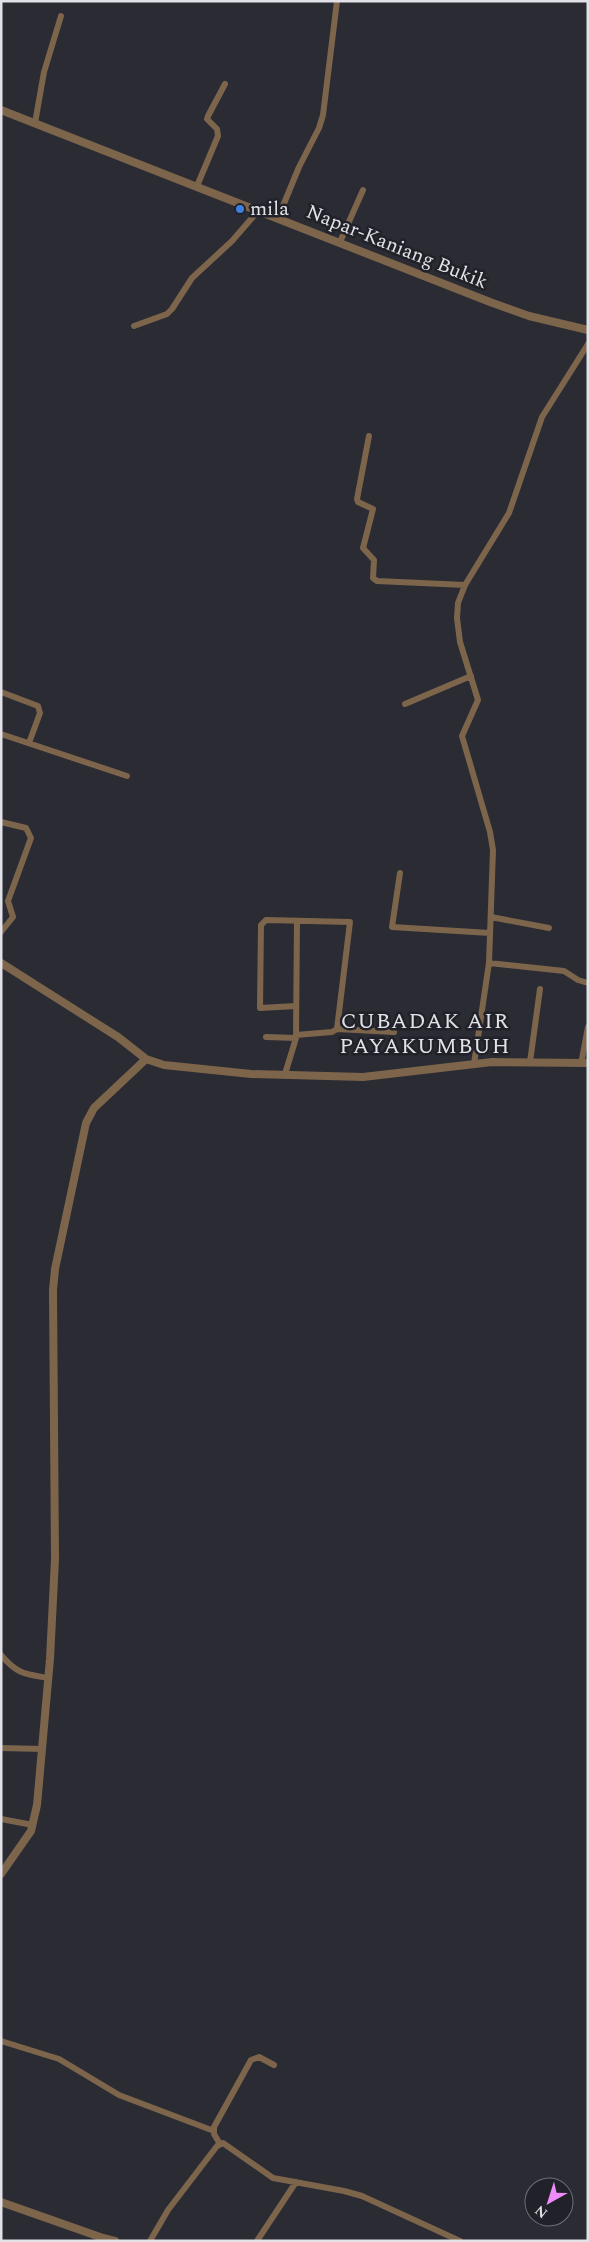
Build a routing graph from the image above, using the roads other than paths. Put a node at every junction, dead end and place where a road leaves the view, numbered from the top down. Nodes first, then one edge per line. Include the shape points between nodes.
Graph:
1 (337, 1) edge
2 (61, 16) dead end
3 (225, 84) dead end
4 (1, 110) edge
5 (35, 123) junction
6 (197, 186) junction
7 (363, 190) dead end
8 (258, 210) junction
9 (278, 218) junction
10 (340, 242) junction
11 (134, 326) dead end
12 (588, 330) edge
13 (588, 344) edge
14 (369, 436) dead end
15 (465, 585) junction
16 (471, 676) junction
17 (1, 692) edge
18 (405, 704) dead end
19 (1, 734) edge
20 (29, 743) junction
21 (127, 776) dead end
22 (1, 822) edge
23 (400, 873) dead end
24 (491, 917) junction
25 (297, 921) junction
26 (549, 928) dead end
27 (1, 932) edge
28 (490, 932) junction
29 (1, 963) edge
30 (488, 963) junction
31 (588, 983) edge
32 (540, 989) dead end
33 (296, 1006) junction
34 (588, 1027) edge
35 (337, 1029) junction
36 (394, 1032) dead end
37 (296, 1036) junction
38 (266, 1037) dead end
39 (146, 1058) junction
40 (530, 1062) junction
41 (474, 1064) junction
42 (584, 1064) edge
43 (285, 1074) junction
44 (1, 1655) edge
45 (48, 1678) junction
46 (1, 1748) edge
47 (42, 1749) junction
48 (1, 1819) edge
49 (33, 1825) junction
50 (1, 1874) edge
51 (1, 2041) edge
52 (274, 2065) dead end
53 (214, 2131) junction
54 (220, 2144) junction
55 (296, 2182) junction
56 (1, 2202) edge
57 (92, 2238) edge
58 (115, 2241) edge
59 (150, 2241) edge
60 (257, 2241) edge
61 (460, 2241) edge

1 - 9 street via 323,115
2 - 5 street via 44,72
3 - 6 street via 208,116 218,136
4 - 5 street, Napar-Kaniang Bukik
5 - 6 street, Napar-Kaniang Bukik
6 - 8 street, Napar-Kaniang Bukik
7 - 10 street
8 - 9 street, Napar-Kaniang Bukik
8 - 11 street via 232,241 192,278 167,314
9 - 10 street, Napar-Kaniang Bukik
10 - 12 street, Napar-Kaniang Bukik via 529,316
13 - 15 street via 547,407 510,513
14 - 15 street via 357,499 373,509 363,545 374,560 373,578 377,581
15 - 16 street via 458,602 457,618 460,642
16 - 18 street
16 - 24 street via 478,700 462,736 492,842
17 - 20 street via 38,706 40,714
19 - 20 street
20 - 21 street
22 - 27 street via 26,828 31,838 8,901 13,917
23 - 28 street via 392,927
24 - 26 street
24 - 28 street
25 - 33 street
25 - 33 street via 266,920 260,928 260,1008
25 - 35 street via 350,922
28 - 30 street
29 - 39 street
30 - 31 street via 564,971
30 - 41 street
32 - 40 street
33 - 37 street
34 - 42 street
35 - 36 street
35 - 37 street
37 - 38 street
37 - 43 street
39 - 43 street via 164,1065 251,1074
39 - 45 street via 94,1108 86,1123 54,1281 55,1559
40 - 41 street
40 - 42 street
41 - 43 street via 363,1076
44 - 45 street via 19,1672
45 - 47 street
46 - 47 street
47 - 49 street
48 - 49 street
49 - 50 street via 25,1842
51 - 53 street via 59,2059 119,2095
52 - 53 street via 259,2057 252,2060
53 - 54 street
54 - 55 street via 227,2144 273,2178
54 - 59 street via 168,2210
55 - 60 street
55 - 61 street via 362,2196
56 - 57 street
57 - 58 street

